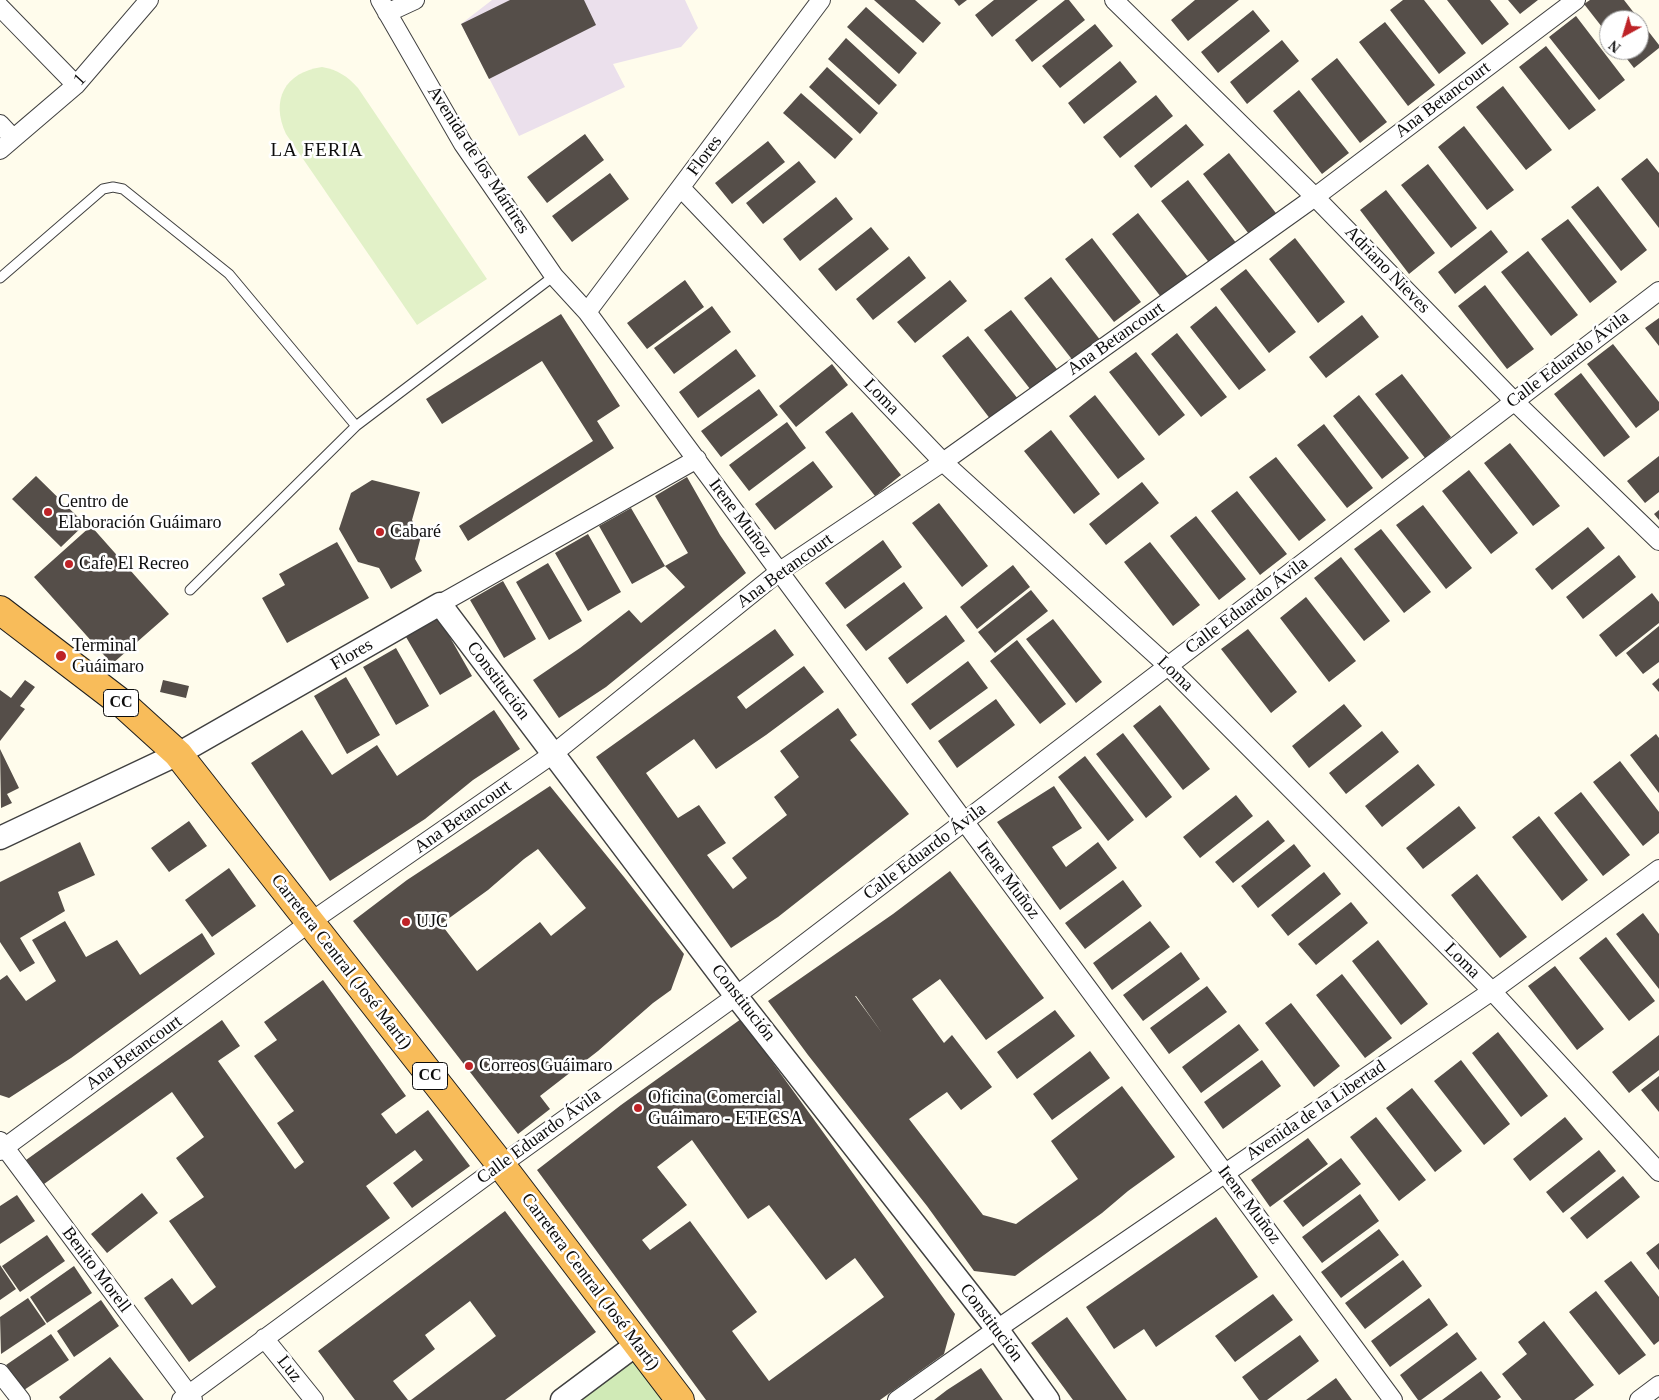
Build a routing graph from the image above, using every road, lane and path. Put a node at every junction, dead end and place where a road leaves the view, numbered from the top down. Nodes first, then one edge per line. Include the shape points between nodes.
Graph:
1 (149, 0) edge
2 (415, 0) edge
3 (821, 0) edge
4 (1114, 0) edge
5 (1576, 0) edge
6 (1134, 6) edge
7 (0, 7) edge
8 (384, 7) edge
9 (76, 86) junction
10 (0, 124) edge
11 (14, 138) junction
12 (0, 150) edge
13 (681, 188) junction
14 (1315, 197) junction
15 (554, 276) junction
16 (0, 278) edge
17 (1659, 291) edge
18 (587, 312) junction
19 (1514, 401) junction
20 (356, 426) junction
21 (697, 459) junction
22 (943, 462) junction
23 (1659, 541) edge
24 (780, 571) junction
25 (190, 590) dead end
26 (440, 604) junction
27 (0, 610) edge
28 (1168, 666) junction
29 (178, 754) junction
30 (552, 754) junction
31 (965, 822) junction
32 (0, 838) edge
33 (1659, 869) edge
34 (309, 923) junction
35 (1492, 991) junction
36 (736, 996) junction
37 (2, 1147) edge
38 (500, 1165) junction
39 (1659, 1172) edge
40 (1225, 1173) junction
41 (996, 1329) junction
42 (264, 1338) junction
43 (637, 1344) junction
44 (0, 1373) edge
45 (1659, 1385) edge
46 (187, 1398) edge
47 (21, 1400) edge
48 (314, 1400) edge
49 (562, 1400) edge
50 (680, 1400) edge
51 (897, 1400) edge
52 (1048, 1400) edge
53 (1393, 1400) edge
54 (1639, 1400) edge

1 - 9 street, 1
2 - 8 street
3 - 13 street, Flores
4 - 6 street, Adriano Nieves
5 - 14 street, Ana Betancourt
6 - 14 street, Adriano Nieves
7 - 9 street
8 - 15 street, Avenida de los Mártires via 463,144
9 - 11 street, 1
10 - 11 street
11 - 12 street, 1
13 - 18 street, Flores
13 - 22 street, Loma
14 - 19 street, Adriano Nieves
14 - 22 street, Ana Betancourt
15 - 18 street, Avenida de los Mártires
15 - 20 lane
16 - 20 lane via 103,189 113,186 123,189 229,274
17 - 19 street, Calle Eduardo Ávila
18 - 21 street, Irene Muñoz
19 - 23 street, Adriano Nieves
19 - 28 street, Calle Eduardo Ávila
20 - 25 lane
21 - 24 street, Irene Muñoz
21 - 26 street, Flores
22 - 24 street, Ana Betancourt
22 - 28 street, Loma
24 - 30 street, Ana Betancourt
24 - 31 street, Irene Muñoz
26 - 29 street, Flores
26 - 30 street, Constitución
27 - 29 highway, Carretera Central (José Martí) / CC via 124,705
28 - 31 street, Calle Eduardo Ávila
28 - 35 street, Loma
29 - 32 street, Flores
29 - 34 highway, Carretera Central (José Martí) / CC
30 - 34 street, Ana Betancourt
30 - 36 street, Constitución
31 - 36 street, Calle Eduardo Ávila
31 - 40 street, Irene Muñoz
33 - 35 street, Avenida de la Libertad
34 - 37 street, Ana Betancourt
34 - 38 highway, Carretera Central (José Martí) / CC
35 - 39 street, Loma
35 - 40 street, Avenida de la Libertad
36 - 38 street, Calle Eduardo Ávila
36 - 41 street, Constitución
37 - 46 street, Benito Morell
38 - 42 street, Calle Eduardo Ávila
38 - 43 highway, Carretera Central (José Martí) / CC
40 - 41 street, Avenida de la Libertad
40 - 53 street, Irene Muñoz
41 - 51 street, Avenida de la Libertad
41 - 52 street, Constitución
42 - 46 street, Calle Eduardo Ávila
42 - 48 street, Luz
43 - 49 street
43 - 50 highway, Carretera Central (José Martí) / CC
44 - 47 street
45 - 54 street

